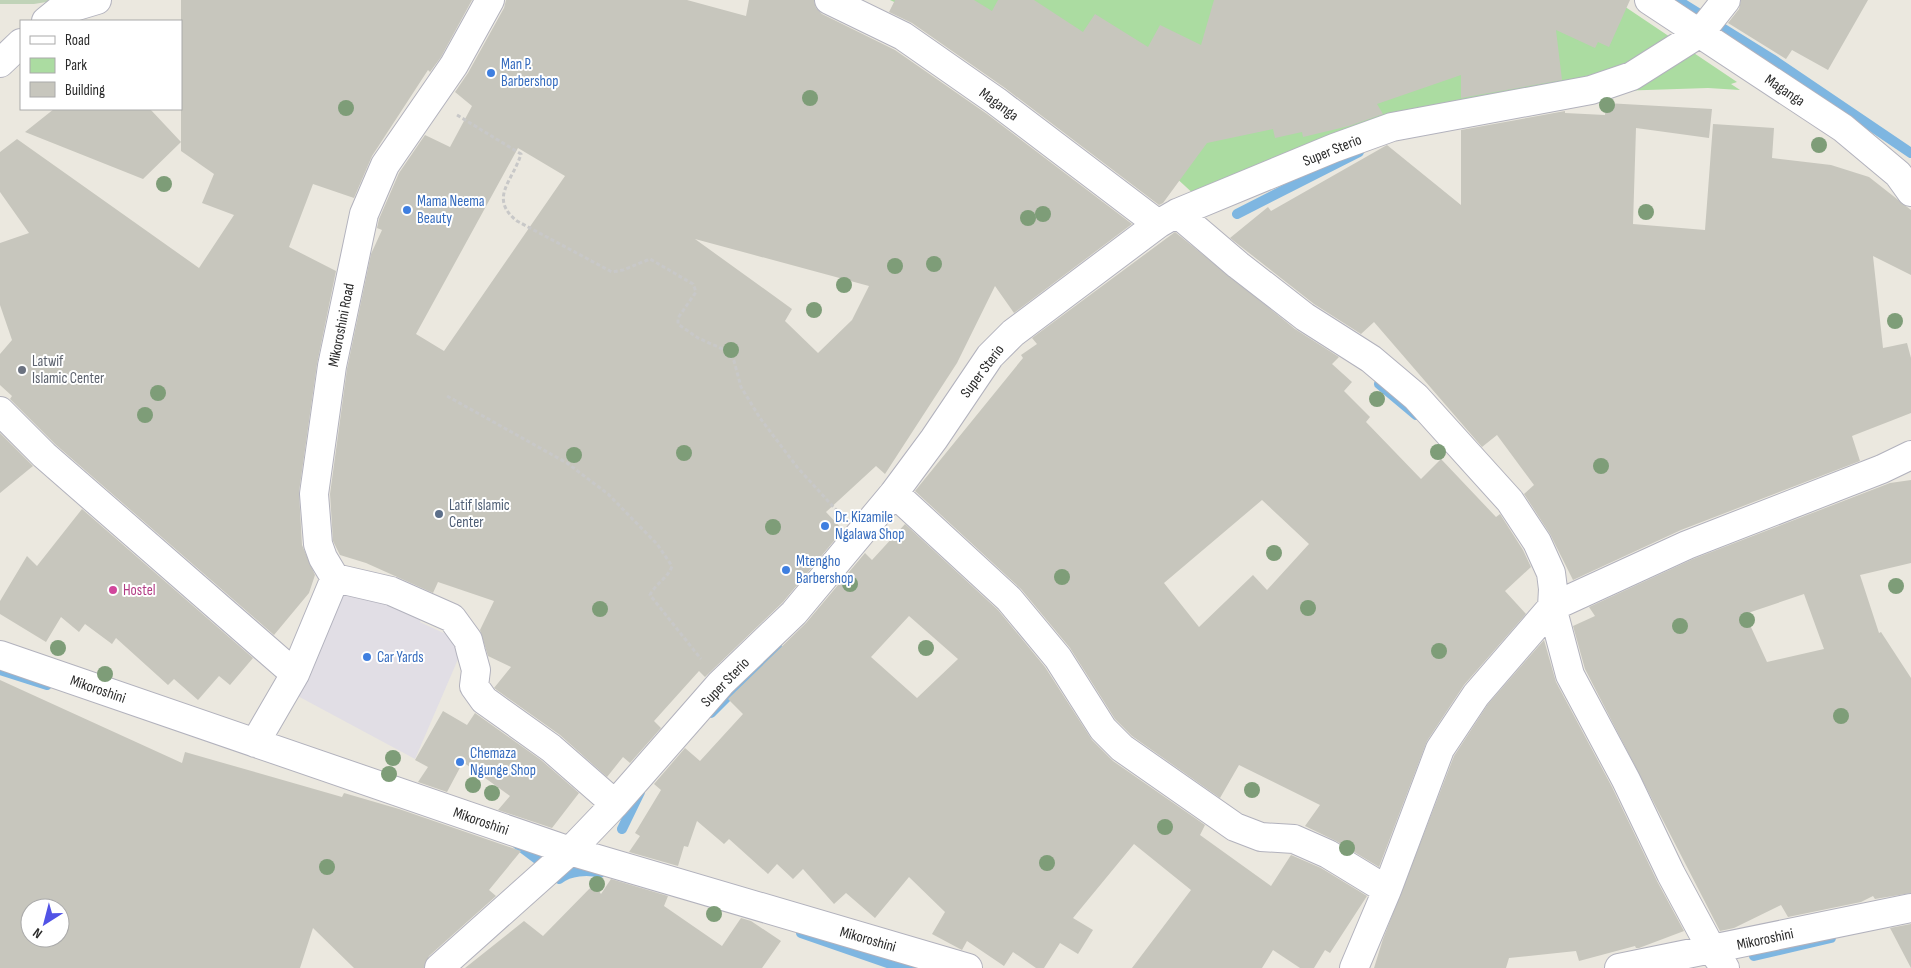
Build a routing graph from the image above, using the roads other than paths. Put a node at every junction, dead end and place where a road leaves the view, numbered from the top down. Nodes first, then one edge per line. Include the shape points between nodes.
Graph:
1 (97, 0) edge
2 (490, 0) edge
3 (830, 0) edge
4 (1649, 0) edge
5 (1726, 0) edge
6 (47, 20) edge
7 (1700, 33) junction
8 (20, 44) edge
9 (0, 63) edge
10 (1911, 192) edge
11 (1168, 218) junction
12 (0, 411) edge
13 (1911, 455) edge
14 (894, 493) junction
15 (335, 578) junction
16 (1552, 607) junction
17 (0, 656) edge
18 (295, 674) junction
19 (255, 743) junction
20 (615, 804) junction
21 (570, 851) junction
22 (1387, 890) junction
23 (1911, 908) edge
24 (1718, 959) edge
25 (439, 968) edge
26 (968, 968) edge
27 (1354, 968) edge
28 (1619, 968) edge

1 - 6 street via 57,12
2 - 15 street, Mikoroshini Road via 454,65 385,166 364,214 334,356 314,494 318,544
3 - 11 street, Maganga via 903,36
4 - 7 street, Maganga
5 - 7 street, Super Sterio
7 - 10 street, Maganga via 1843,128 1898,174
7 - 11 street, Super Sterio via 1632,76 1591,90 1392,127
8 - 9 street
11 - 14 street, Super Sterio via 1013,333 996,350
11 - 16 street, Maganga via 1238,265 1304,317 1371,359 1416,397 1510,501 1537,542 1551,573
12 - 18 street via 44,455
13 - 16 street via 1687,545
14 - 20 street, Super Sterio via 794,613 721,683
14 - 22 street via 1009,599 1058,658 1103,729 1122,748 1235,827 1261,837 1294,839 1328,854
15 - 18 street
15 - 20 street via 391,591 452,618 468,640 476,670 474,686 484,700 551,748
16 - 22 street via 1476,695 1440,749
16 - 24 street, Maganga via 1570,675
17 - 19 street, Mikoroshini
18 - 19 street
19 - 21 street, Mikoroshini
20 - 21 street, Super Sterio
21 - 25 street, Super Sterio
21 - 26 street, Mikoroshini
22 - 27 street
23 - 24 street, Mikoroshini
24 - 28 street, Mikoroshini

